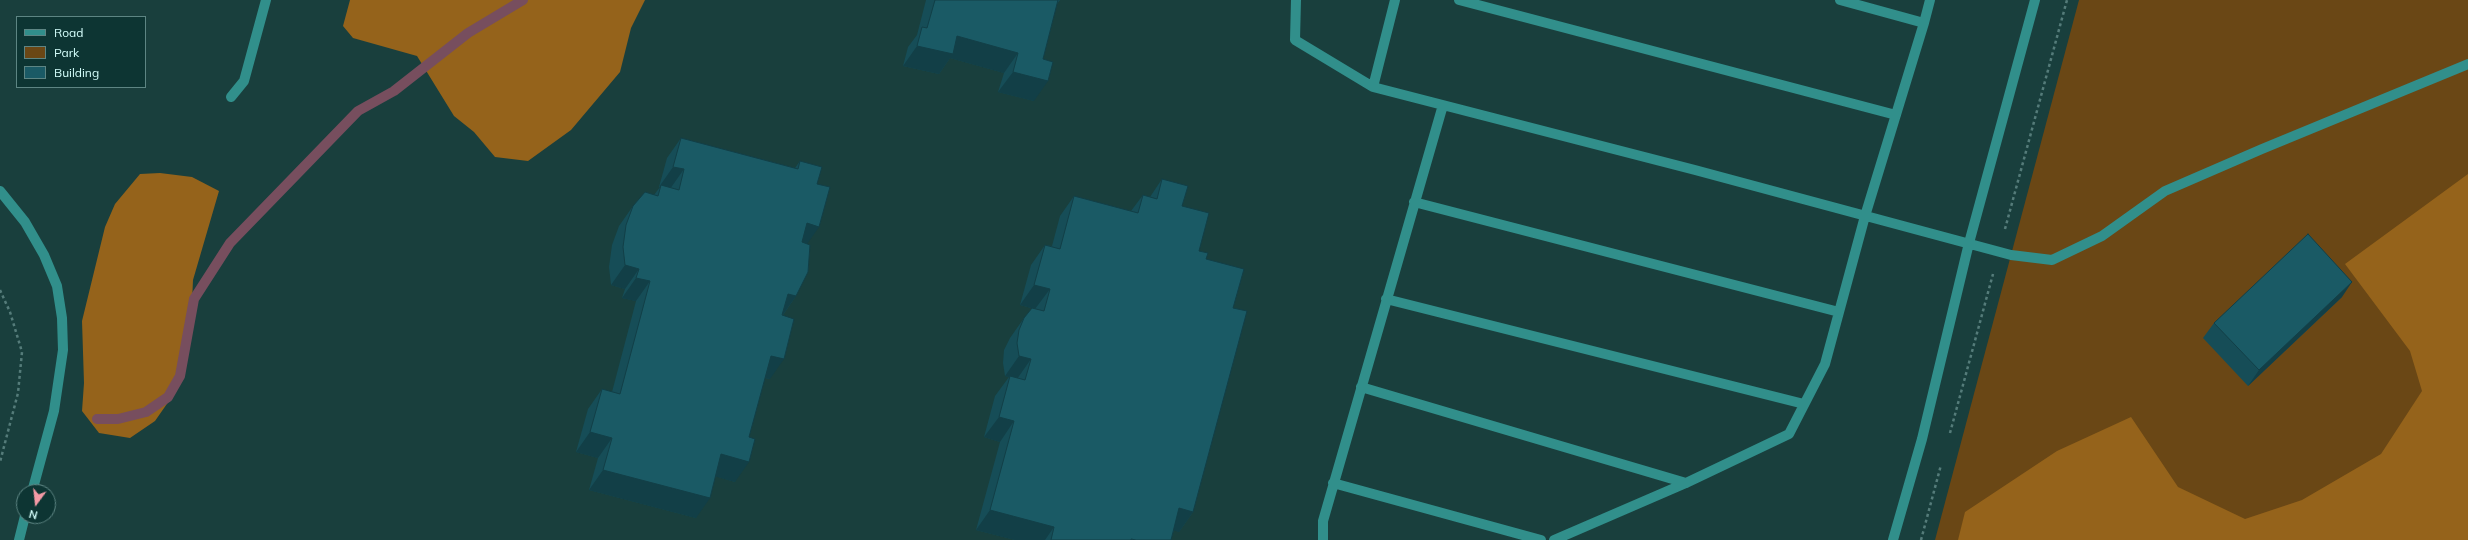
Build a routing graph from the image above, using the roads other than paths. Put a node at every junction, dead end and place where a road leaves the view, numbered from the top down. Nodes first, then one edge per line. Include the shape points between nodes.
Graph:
1 (266, 0) edge
2 (1296, 0) edge
3 (1395, 0) edge
4 (1459, 0) edge
5 (1840, 0) edge
6 (1930, 0) edge
7 (2035, 0) edge
8 (1924, 24) junction
9 (2468, 64) edge
10 (1373, 87) junction
11 (231, 97) dead end
12 (1443, 105) junction
13 (1896, 114) junction
14 (0, 192) edge
15 (1414, 202) junction
16 (1865, 216) junction
17 (1969, 243) junction
18 (1386, 299) junction
19 (1839, 312) junction
20 (1361, 387) junction
21 (1804, 404) junction
22 (1333, 483) junction
23 (34, 484) edge
24 (1686, 484) junction
25 (23, 524) edge
26 (19, 540) edge
27 (1323, 540) edge
28 (1541, 540) edge
29 (1554, 540) edge
30 (1893, 540) edge

1 - 11 street via 244,81
2 - 10 street via 1295,40
3 - 10 street
4 - 13 street
5 - 8 street
6 - 8 street
7 - 17 street
8 - 13 street
9 - 17 street via 2165,191 2102,236 2052,260 2011,255
10 - 12 street
12 - 15 street
12 - 16 street
13 - 16 street
14 - 23 street via 25,222 44,255 57,286 62,318 63,350 54,411
15 - 18 street
15 - 19 street
16 - 17 street
16 - 19 street
17 - 30 street via 1922,439
18 - 20 street
18 - 21 street
19 - 21 street via 1825,364
20 - 22 street
20 - 24 street
21 - 24 street via 1789,434
22 - 27 street via 1323,521
22 - 28 street
24 - 29 street
25 - 26 street

